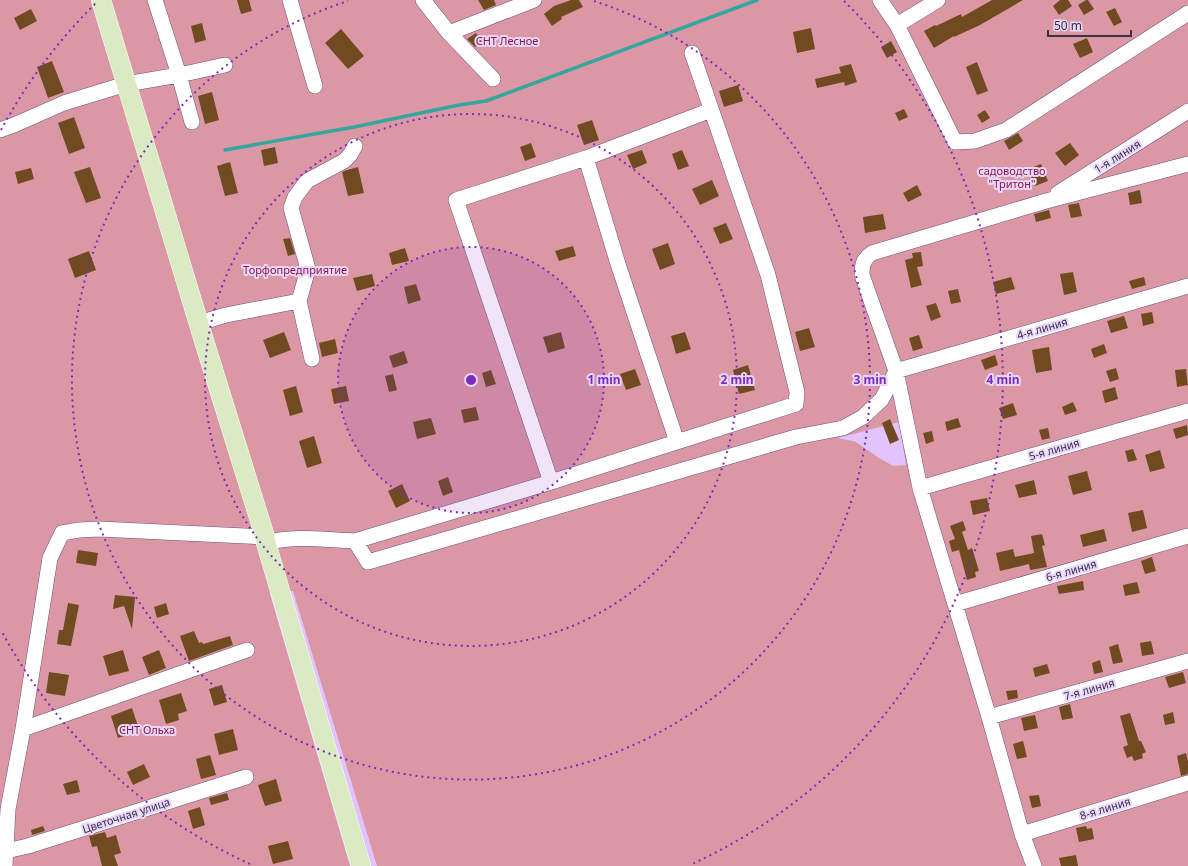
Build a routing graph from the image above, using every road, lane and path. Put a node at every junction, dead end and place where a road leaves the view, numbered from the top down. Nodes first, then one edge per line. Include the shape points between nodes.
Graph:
1 (101, 0) edge
2 (155, 0) edge
3 (290, 0) edge
4 (423, 0) edge
5 (534, 0) edge
6 (880, 0) edge
7 (938, 0) edge
8 (1188, 13) edge
9 (897, 25) junction
10 (449, 33) junction
11 (692, 53) dead end
12 (225, 65) dead end
13 (179, 75) junction
14 (493, 79) dead end
15 (126, 84) junction
16 (315, 86) dead end
17 (711, 110) junction
18 (1188, 111) edge
19 (192, 122) dead end
20 (0, 130) edge
21 (355, 146) dead end
22 (586, 158) junction
23 (1188, 164) edge
24 (1046, 201) junction
25 (1188, 286) edge
26 (299, 301) junction
27 (199, 323) junction
28 (312, 359) dead end
29 (896, 371) junction
30 (1188, 411) edge
31 (678, 442) junction
32 (551, 482) junction
33 (920, 488) junction
34 (1188, 536) edge
35 (265, 540) junction
36 (355, 541) junction
37 (955, 604) junction
38 (247, 650) dead end
39 (1188, 661) edge
40 (989, 717) junction
41 (23, 729) junction
42 (246, 777) dead end
43 (1188, 783) edge
44 (4, 808) edge
45 (1022, 834) junction
46 (5, 859) edge
47 (361, 866) edge
48 (1034, 866) edge

1 - 15 main road
2 - 13 street
3 - 16 street
4 - 10 street
5 - 10 street
6 - 9 street
7 - 9 street
8 - 9 street via 1006,130 974,141 955,142
10 - 14 street
11 - 17 street
12 - 13 street
13 - 15 street
13 - 19 street
15 - 20 street via 64,103
15 - 27 main road
17 - 22 street
17 - 31 street via 768,275 797,392 796,404
18 - 24 street, 1-я линия
21 - 26 street via 344,161 307,181 295,196 292,208 308,269
22 - 31 street via 618,264
22 - 32 street via 456,200
23 - 24 street
24 - 29 street via 867,256 862,275
25 - 29 street, 4-я линия
26 - 27 street via 226,315
26 - 28 street
27 - 35 main road
29 - 33 street
29 - 36 street via 882,399 863,417 843,428 796,437 368,562
30 - 33 street, 5-я линия
31 - 32 street
32 - 36 street
33 - 37 street
34 - 37 street, 6-я линия
35 - 36 street via 304,538
35 - 41 street via 99,529 62,533 50,558
35 - 47 main road
37 - 40 street
38 - 41 street
39 - 40 street, 7-я линия
40 - 45 street
41 - 44 street
42 - 46 street, Цветочная улица via 28,846
43 - 45 street, 8-я линия
44 - 46 street
45 - 48 street

